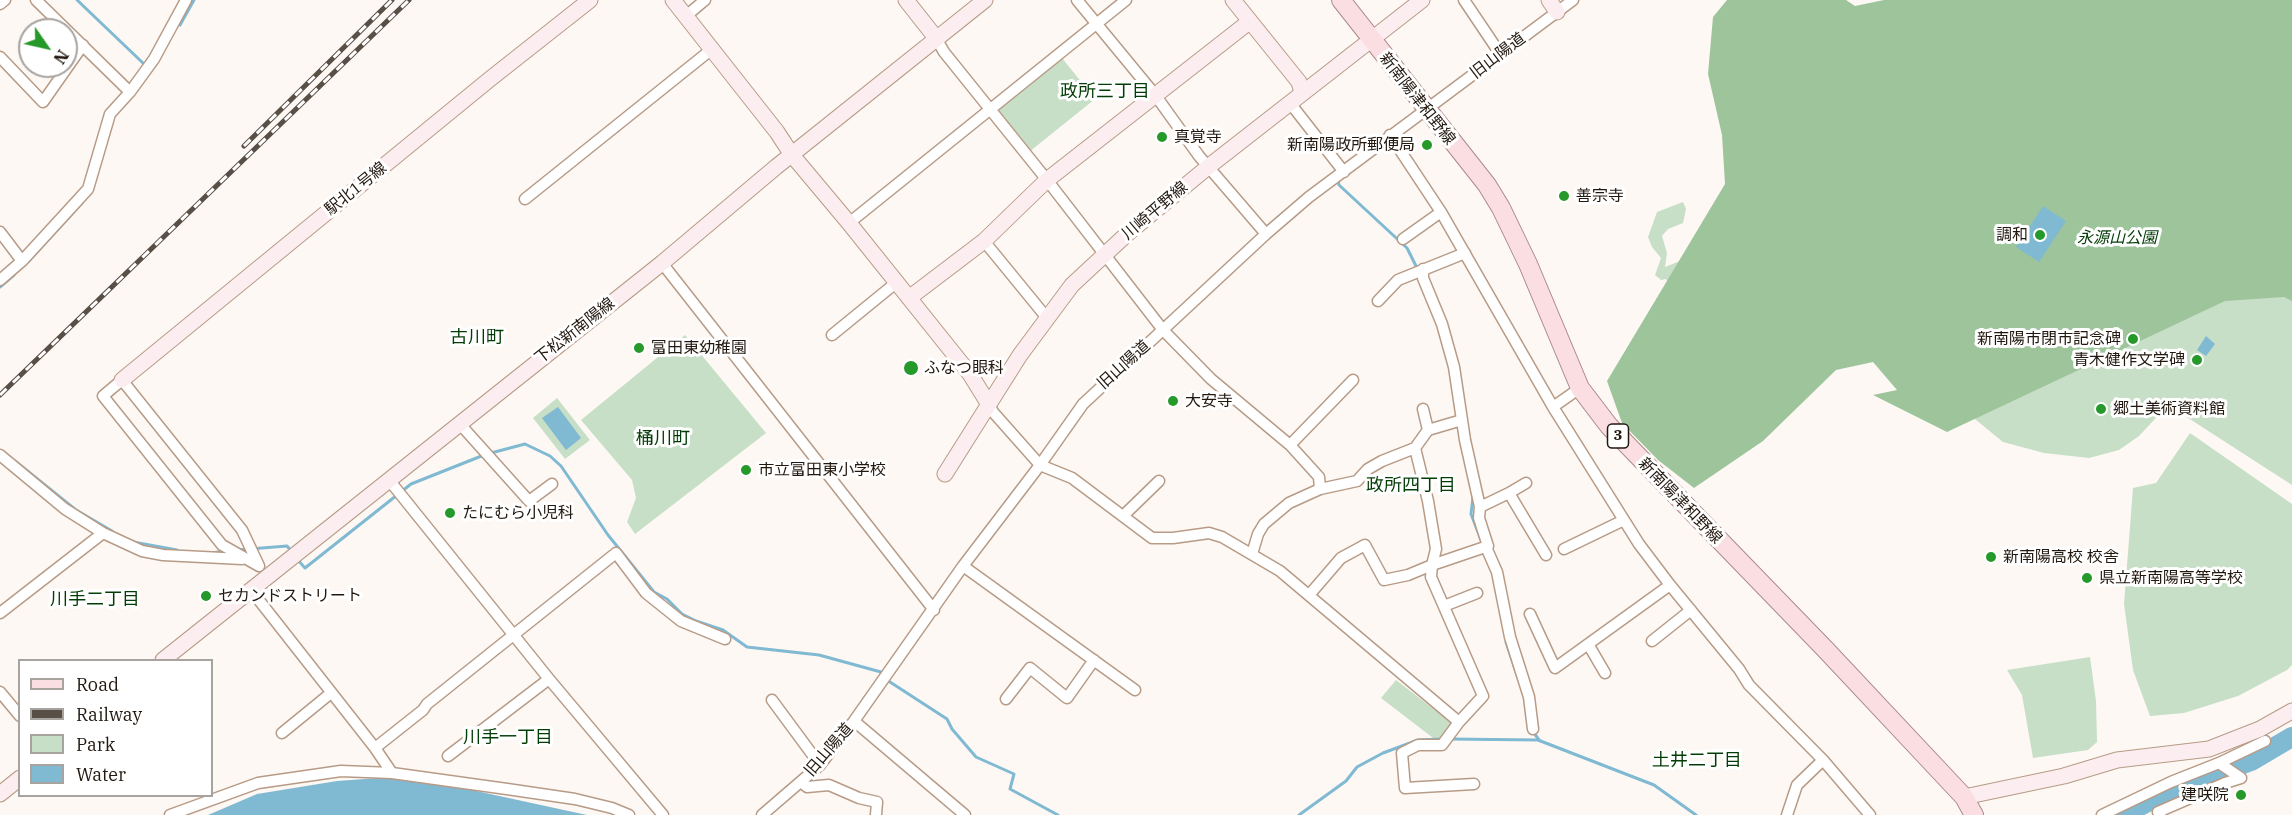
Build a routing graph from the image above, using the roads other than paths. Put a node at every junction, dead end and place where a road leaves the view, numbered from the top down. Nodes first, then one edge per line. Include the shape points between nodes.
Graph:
1 (5, 0) edge
2 (36, 0) edge
3 (186, 0) edge
4 (591, 0) edge
5 (673, 0) edge
6 (705, 0) edge
7 (906, 0) edge
8 (985, 0) edge
9 (1077, 0) edge
10 (1126, 0) edge
11 (1233, 0) edge
12 (1341, 0) edge
13 (1422, 0) edge
14 (1464, 0) edge
15 (1573, 0) edge
16 (0, 4) edge
17 (1553, 6) edge
18 (686, 16) junction
19 (1249, 22) junction
20 (1096, 23) junction
21 (936, 38) junction
22 (1371, 39) junction
23 (83, 45) junction
24 (712, 49) junction
25 (1501, 55) junction
26 (0, 57) edge
27 (130, 92) junction
28 (1302, 92) junction
29 (1156, 96) junction
30 (1290, 103) junction
31 (989, 108) junction
32 (1426, 110) junction
33 (1390, 135) junction
34 (792, 155) junction
35 (1208, 167) junction
36 (1344, 172) junction
37 (1047, 180) junction
38 (525, 200) dead end
39 (1441, 212) junction
40 (849, 223) junction
41 (0, 232) edge
42 (1266, 234) junction
43 (1403, 239) dead end
44 (984, 241) junction
45 (1466, 253) junction
46 (1105, 254) junction
47 (22, 261) junction
48 (662, 262) junction
49 (1423, 269) junction
50 (2, 275) edge
51 (897, 282) junction
52 (909, 298) junction
53 (1378, 301) dead end
54 (1047, 318) junction
55 (1163, 330) junction
56 (832, 335) dead end
57 (122, 380) junction
58 (1353, 380) dead end
59 (1580, 388) junction
60 (988, 403) junction
61 (1554, 406) junction
62 (1423, 409) dead end
63 (1462, 420) junction
64 (459, 423) junction
65 (1428, 430) junction
66 (1290, 445) junction
67 (1416, 448) junction
68 (0, 455) edge
69 (1040, 465) junction
70 (945, 474) dead end
71 (389, 480) junction
72 (1159, 481) dead end
73 (1526, 483) dead end
74 (552, 484) dead end
75 (1320, 489) junction
76 (1509, 493) junction
77 (1480, 507) junction
78 (1123, 516) junction
79 (1624, 520) junction
80 (103, 533) junction
81 (1486, 547) junction
82 (1570, 550) dead end
83 (1252, 554) junction
84 (1546, 555) dead end
85 (1432, 565) junction
86 (963, 566) junction
87 (258, 567) junction
88 (1670, 585) junction
89 (251, 590) junction
90 (1478, 593) dead end
91 (1310, 594) junction
92 (1444, 606) junction
93 (934, 610) junction
94 (1691, 610) junction
95 (0, 613) edge
96 (1530, 614) dead end
97 (515, 635) junction
98 (725, 639) dead end
99 (1652, 641) dead end
100 (1588, 644) junction
101 (164, 659) edge
102 (1094, 660) junction
103 (1605, 673) dead end
104 (549, 679) junction
105 (1135, 690) dead end
106 (0, 692) edge
107 (331, 693) junction
108 (1006, 699) dead end
109 (772, 700) dead end
110 (2292, 711) edge
111 (18, 714) edge
112 (855, 721) junction
113 (1459, 722) junction
114 (1533, 729) dead end
115 (282, 733) dead end
116 (2265, 741) dead end
117 (375, 748) junction
118 (448, 756) dead end
119 (1823, 760) junction
120 (2219, 763) junction
121 (820, 765) junction
122 (393, 773) junction
123 (18, 779) edge
124 (801, 782) junction
125 (1474, 784) dead end
126 (0, 794) edge
127 (1964, 797) junction
128 (170, 815) edge
129 (629, 815) edge
130 (663, 815) edge
131 (762, 815) edge
132 (876, 815) edge
133 (965, 815) edge
134 (1787, 815) edge
135 (1870, 815) edge
136 (1974, 815) edge
137 (2102, 815) edge
138 (2160, 815) edge

1 - 16 street
2 - 23 street
3 - 27 street via 154,59
4 - 57 street, 駅北1号線
5 - 18 street
6 - 18 street
7 - 21 street
8 - 21 street, 下松新南陽線
9 - 20 street
10 - 20 street
11 - 19 street
12 - 22 main road, 新南陽津和野線 / 3
13 - 22 street, 川崎平野線
14 - 25 street
15 - 17 street, 旧山陽道
17 - 25 street, 旧山陽道
18 - 24 street
19 - 28 street via 1299,82
19 - 29 street
20 - 29 street
20 - 31 street
21 - 31 street
21 - 34 street, 下松新南陽線
22 - 28 street, 川崎平野線
22 - 32 main road, 新南陽津和野線 / 3
23 - 26 street via 43,102
23 - 27 street
24 - 34 street
24 - 38 street
25 - 32 street, 旧山陽道
27 - 47 street via 110,114 88,189
28 - 30 street, 川崎平野線
29 - 35 street
29 - 37 street
30 - 35 street, 川崎平野線
30 - 36 street
31 - 37 street
31 - 40 street
32 - 33 street, 旧山陽道
32 - 59 main road, 新南陽津和野線 / 3 via 1501,208
33 - 36 street, 旧山陽道
33 - 39 street
34 - 40 street
34 - 48 street, 下松新南陽線
35 - 42 street
35 - 46 street, 川崎平野線
36 - 42 street, 旧山陽道
37 - 44 street
37 - 46 street
39 - 43 street
39 - 45 street
40 - 51 street
41 - 47 street
42 - 55 street, 旧山陽道
44 - 52 street
44 - 54 street
45 - 49 street
45 - 61 street
46 - 54 street, 川崎平野線 via 1072,285
46 - 55 street
47 - 50 street
48 - 64 street, 下松新南陽線
48 - 93 street
49 - 53 street via 1398,280
49 - 63 street via 1454,367
51 - 52 street
51 - 56 street
52 - 60 street via 970,374
54 - 60 street, 川崎平野線
55 - 66 street via 1210,379
55 - 69 street, 旧山陽道 via 1083,404
57 - 87 street via 242,530
57 - 87 street via 103,396 222,545
58 - 66 street
59 - 61 street
59 - 127 main road, 新南陽津和野線 / 3 via 1645,465
60 - 69 street
60 - 70 street, 川崎平野線
61 - 79 street
62 - 65 street
63 - 65 street
63 - 77 street
64 - 71 street, 下松新南陽線
64 - 74 street via 529,501
65 - 67 street
66 - 75 street via 1319,477
67 - 75 street via 1382,461 1357,481
67 - 85 street via 1436,549
68 - 80 street via 65,509
69 - 78 street via 1072,478
69 - 86 street, 旧山陽道
71 - 87 street, 下松新南陽線
71 - 97 street
72 - 78 street
73 - 76 street
75 - 83 street via 1289,503 1264,524
76 - 77 street
76 - 84 street
77 - 81 street
78 - 83 street via 1152,538 1209,533
79 - 82 street
79 - 88 street
80 - 87 street via 142,551
80 - 95 street
81 - 85 street
81 - 114 street via 1497,572
83 - 91 street
85 - 91 street via 1384,580 1365,544 1341,558
85 - 92 street via 1431,577
86 - 93 street, 旧山陽道
86 - 102 street
87 - 89 street, 下松新南陽線
88 - 94 street
88 - 100 street
89 - 101 street, 下松新南陽線
89 - 107 street
90 - 92 street
91 - 113 street
92 - 113 street via 1483,696
93 - 112 street, 旧山陽道
94 - 99 street
94 - 119 street via 1749,685
96 - 100 street via 1555,668
97 - 98 street via 616,553 646,593 681,621
97 - 104 street
97 - 117 street
100 - 103 street
102 - 105 street
102 - 108 street via 1067,698 1030,668
104 - 118 street
104 - 130 street
106 - 111 street
107 - 115 street
107 - 117 street
109 - 121 street
110 - 127 street via 2260,729 2209,749 2117,760 2064,776
112 - 121 street, 旧山陽道
112 - 133 street
113 - 125 street via 1442,745 1418,745 1402,753 1406,788
116 - 120 street
117 - 122 street
119 - 134 street via 1797,785
119 - 135 street
120 - 137 street
120 - 138 street via 2241,778 2158,812
121 - 124 street, 旧山陽道
122 - 128 street via 341,771 258,783
122 - 129 street via 575,799
123 - 126 street
124 - 131 street, 旧山陽道
124 - 132 street via 807,787 829,785 877,802
127 - 136 main road, 新南陽津和野線 / 3

